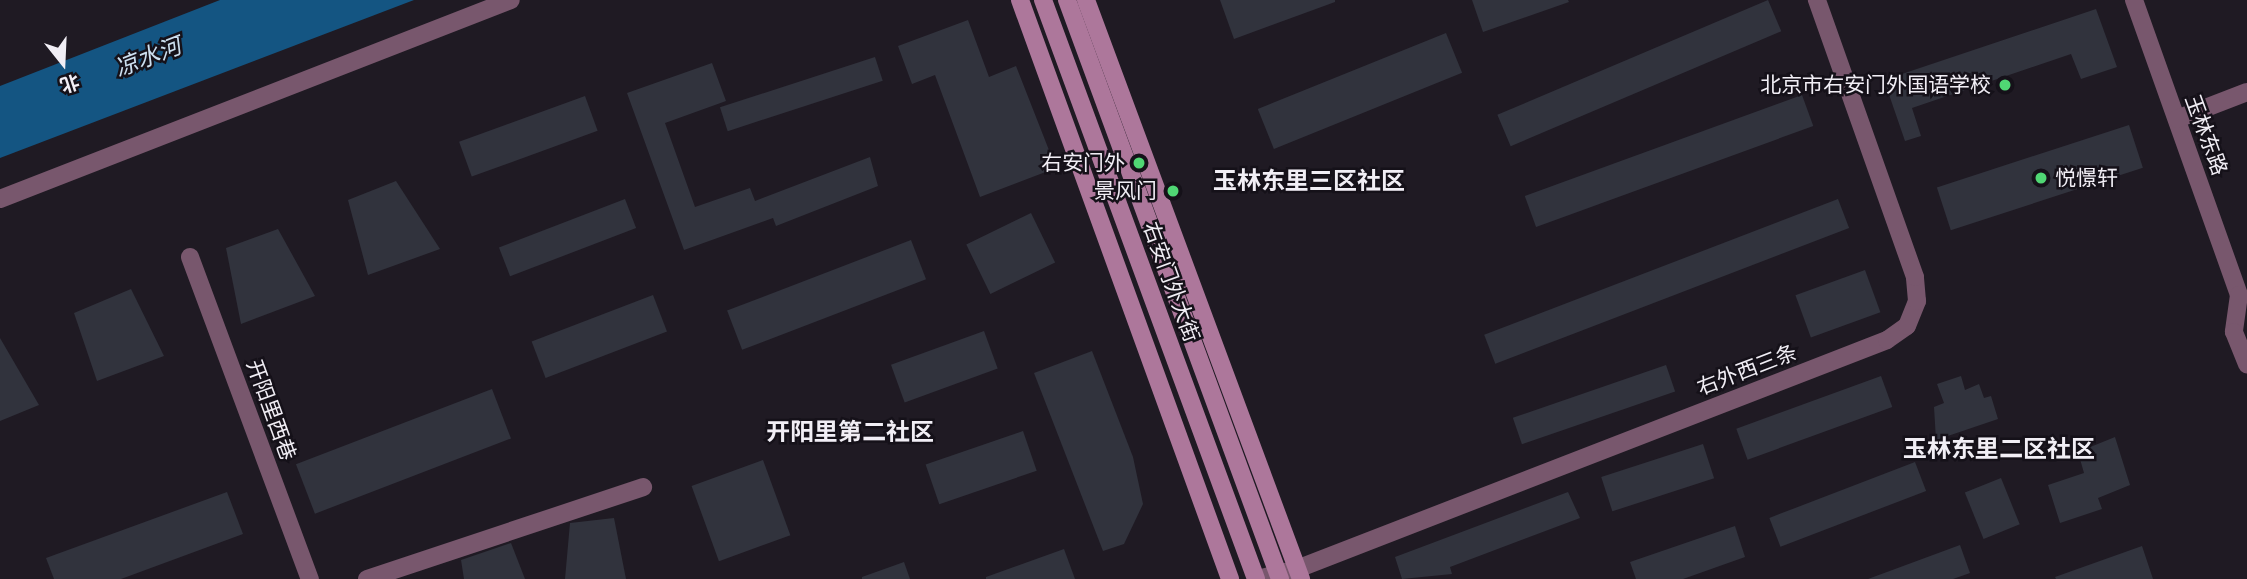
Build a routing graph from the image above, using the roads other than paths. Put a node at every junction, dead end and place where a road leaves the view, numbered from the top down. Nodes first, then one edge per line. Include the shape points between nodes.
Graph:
1 (511, 0) edge
2 (1020, 0) edge
3 (1043, 0) edge
4 (1068, 0) edge
5 (1086, 0) edge
6 (1817, 0) edge
7 (2134, 0) edge
8 (2247, 92) edge
9 (2176, 119) junction
10 (0, 199) edge
11 (190, 257) dead end
12 (2243, 292) edge
13 (2247, 365) edge
14 (643, 487) dead end
15 (1299, 574) edge
16 (1279, 577) edge
17 (310, 579) edge
18 (367, 579) edge
19 (1230, 579) edge
20 (1257, 579) edge

1 - 10 street
2 - 19 main road
3 - 20 main road, 右安门外大街
4 - 16 main road, 右安门外大街
5 - 15 main road
6 - 15 street, 右外西三条 via 1915,277 1917,301 1907,326 1887,340
7 - 9 street, 玉林东路
8 - 9 street
9 - 12 street, 玉林东路
11 - 17 street, 开阳里西巷
12 - 13 street, 玉林东路 via 2234,332
14 - 18 street
15 - 16 street, 右外西三条
16 - 20 street, 右外西三条

